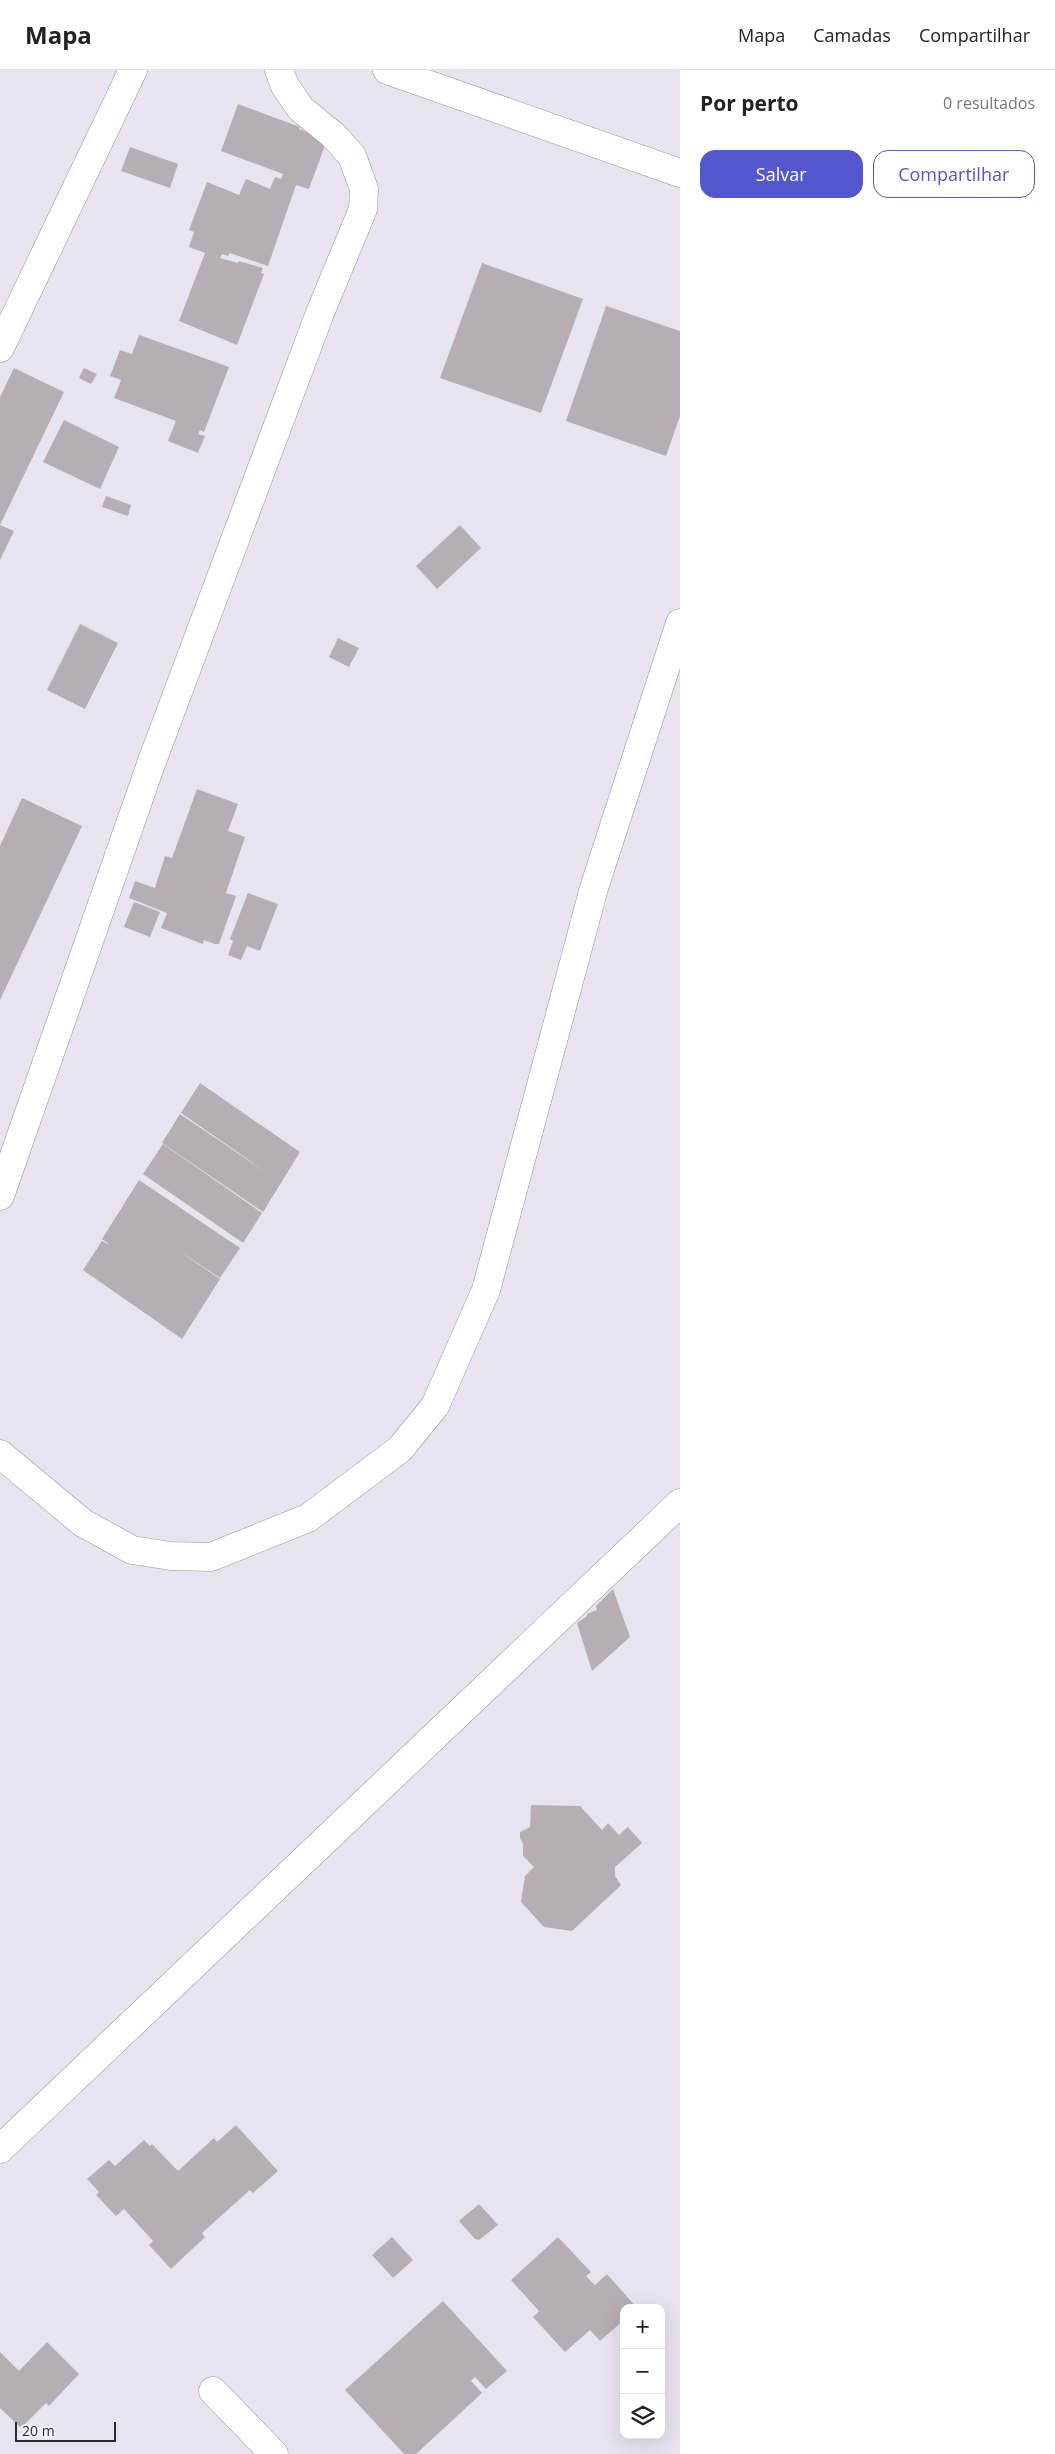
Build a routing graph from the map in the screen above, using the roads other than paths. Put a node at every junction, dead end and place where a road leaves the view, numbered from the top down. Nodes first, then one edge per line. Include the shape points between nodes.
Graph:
1 (133, 70) edge
2 (280, 70) edge
3 (387, 70) edge
4 (680, 173) edge
5 (0, 348) edge
6 (680, 623) edge
7 (0, 1196) edge
8 (0, 1454) edge
9 (680, 1503) edge
10 (0, 2149) edge
11 (214, 2391) dead end
12 (274, 2454) edge

1 - 5 street
2 - 7 street via 285,86 301,109 333,135 352,156 364,189 363,209 320,313 151,764
3 - 4 street
6 - 8 street via 594,888 486,1290 435,1406 424,1420 400,1448 308,1518 211,1557 170,1556 132,1550 83,1523
9 - 10 street
11 - 12 street

